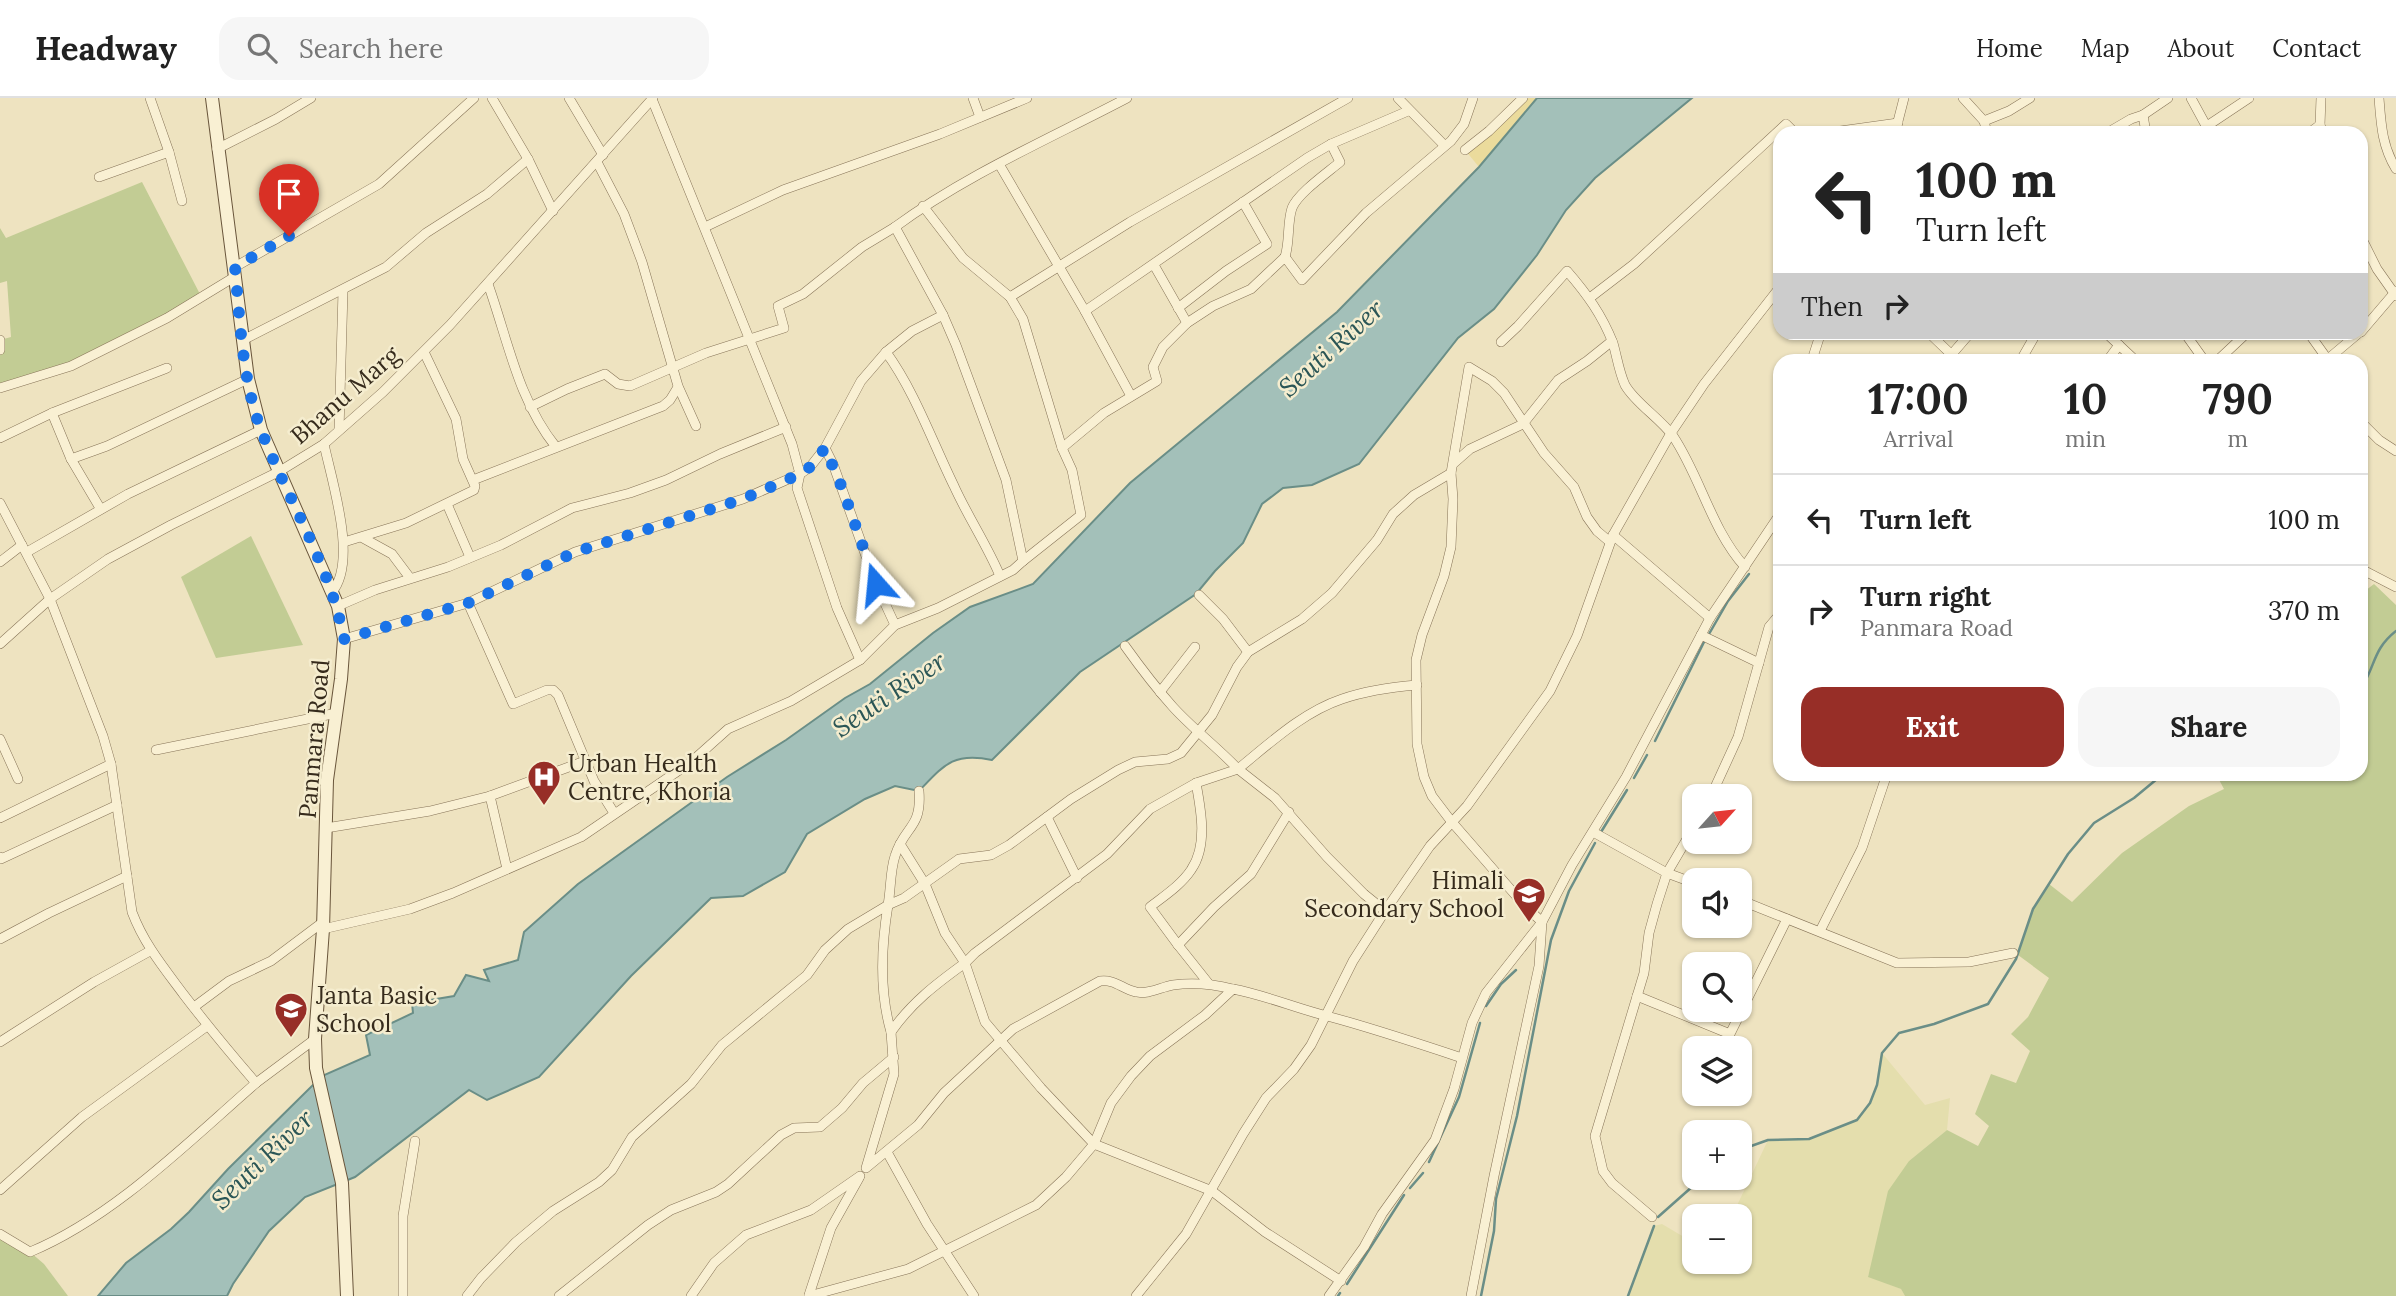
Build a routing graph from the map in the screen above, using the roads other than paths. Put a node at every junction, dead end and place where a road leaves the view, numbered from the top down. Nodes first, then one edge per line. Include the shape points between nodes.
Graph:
1 (150, 98) edge
2 (212, 98) edge
3 (311, 98) edge
4 (474, 98) edge
5 (492, 98) edge
6 (569, 98) edge
7 (973, 98) edge
8 (1027, 98) edge
9 (1127, 98) edge
10 (1348, 98) edge
11 (1398, 98) edge
12 (1473, 98) edge
13 (1523, 98) edge
14 (1903, 98) edge
15 (1963, 98) edge
16 (2030, 98) edge
17 (2168, 98) edge
18 (2190, 98) edge
19 (2249, 98) edge
20 (2321, 98) edge
21 (2379, 98) edge
22 (653, 99) edge
23 (1408, 111) junction
24 (2143, 115) junction
25 (981, 117) junction
26 (1984, 121) junction
27 (1897, 126) edge
28 (1985, 126) edge
29 (2118, 126) edge
30 (2145, 126) edge
31 (2206, 126) edge
32 (2213, 126) edge
33 (2322, 126) edge
34 (1773, 136) edge
35 (1331, 145) junction
36 (1444, 145) junction
37 (217, 149) junction
38 (1465, 150) dead end
39 (169, 152) junction
40 (527, 159) junction
41 (600, 159) junction
42 (999, 164) junction
43 (2396, 169) edge
44 (99, 177) dead end
45 (182, 201) dead end
46 (1243, 202) junction
47 (923, 206) junction
48 (553, 211) junction
49 (705, 227) junction
50 (895, 227) junction
51 (2368, 251) edge
52 (1285, 257) junction
53 (1154, 265) junction
54 (1059, 268) junction
55 (235, 271) junction
56 (488, 285) junction
57 (343, 291) junction
58 (2395, 293) edge
59 (1773, 296) edge
60 (1010, 297) junction
61 (1591, 298) junction
62 (1178, 308) junction
63 (1085, 311) junction
64 (943, 315) junction
65 (1187, 323) junction
66 (2368, 323) edge
67 (748, 338) junction
68 (0, 340) edge
69 (243, 340) junction
70 (1936, 340) edge
71 (2114, 340) edge
72 (2239, 340) edge
73 (2346, 340) edge
74 (2352, 340) edge
75 (1612, 341) junction
76 (1501, 342) dead end
77 (2348, 344) junction
78 (2119, 345) junction
79 (0, 350) edge
80 (424, 352) junction
81 (886, 352) junction
82 (1951, 354) edge
83 (2112, 354) edge
84 (2129, 354) edge
85 (2224, 354) edge
86 (2336, 354) edge
87 (167, 368) dead end
88 (672, 369) junction
89 (248, 379) junction
90 (678, 387) junction
91 (0, 388) edge
92 (1131, 396) junction
93 (530, 407) junction
94 (52, 413) junction
95 (1522, 424) junction
96 (696, 426) dead end
97 (786, 427) junction
98 (2368, 428) edge
99 (261, 430) junction
100 (340, 430) junction
101 (1671, 433) junction
102 (0, 438) edge
103 (324, 444) junction
104 (556, 447) junction
105 (825, 448) junction
106 (1062, 448) junction
107 (2396, 452) edge
108 (71, 458) junction
109 (1452, 469) junction
110 (280, 471) junction
111 (800, 474) junction
112 (473, 480) junction
113 (0, 503) edge
114 (447, 504) junction
115 (100, 508) junction
116 (1773, 525) edge
117 (363, 538) junction
118 (1612, 539) junction
119 (344, 542) junction
120 (25, 548) junction
121 (470, 557) junction
122 (1023, 561) junction
123 (0, 562) edge
124 (1745, 567) junction
125 (2368, 573) edge
126 (1000, 576) junction
127 (410, 578) junction
128 (2396, 587) edge
129 (332, 592) junction
130 (1199, 595) dead end
131 (50, 599) junction
132 (468, 603) junction
133 (338, 606) junction
134 (1710, 618) junction
135 (1773, 622) edge
136 (895, 625) junction
137 (1701, 635) junction
138 (344, 639) junction
139 (0, 644) edge
140 (1125, 646) dead end
141 (1195, 647) dead end
142 (1248, 652) junction
143 (860, 660) junction
144 (1759, 663) junction
145 (1417, 685) junction
146 (1160, 692) junction
147 (337, 713) junction
148 (1199, 733) junction
149 (0, 739) edge
150 (156, 751) dead end
151 (585, 761) junction
152 (111, 764) junction
153 (1238, 769) junction
154 (18, 779) dead end
155 (1885, 781) edge
156 (1196, 783) junction
157 (1716, 784) edge
158 (919, 791) dead end
159 (490, 796) junction
160 (117, 805) junction
161 (1289, 812) junction
162 (614, 813) junction
163 (1047, 817) junction
164 (0, 818) edge
165 (1451, 821) junction
166 (326, 828) junction
167 (1593, 832) junction
168 (900, 844) junction
169 (1682, 847) edge
170 (0, 857) edge
171 (507, 869) junction
172 (1667, 873) junction
173 (127, 876) junction
174 (1077, 878) junction
175 (1682, 879) edge
176 (925, 884) junction
177 (888, 905) junction
178 (1752, 905) edge
179 (1385, 911) junction
180 (1787, 919) junction
181 (1542, 922) junction
182 (323, 926) junction
183 (1820, 931) junction
184 (0, 939) edge
185 (1178, 945) junction
186 (150, 951) junction
187 (2013, 953) dead end
188 (965, 963) junction
189 (1209, 984) junction
190 (1233, 989) junction
191 (1637, 996) junction
192 (194, 1007) junction
193 (1326, 1016) junction
194 (208, 1026) junction
195 (891, 1032) junction
196 (315, 1039) junction
197 (999, 1040) junction
198 (0, 1042) edge
199 (894, 1057) junction
200 (1462, 1058) junction
201 (256, 1083) junction
202 (415, 1141) dead end
203 (1094, 1144) junction
204 (887, 1152) junction
205 (863, 1172) junction
206 (0, 1190) edge
207 (1212, 1191) junction
208 (1653, 1217) dead end
209 (0, 1234) edge
210 (945, 1252) junction
211 (1341, 1281) junction
212 (809, 1295) edge
213 (348, 1296) edge
214 (403, 1296) edge
215 (467, 1296) edge
216 (559, 1296) edge
217 (691, 1296) edge
218 (974, 1296) edge
219 (1136, 1296) edge
220 (1329, 1296) edge
221 (1471, 1296) edge

1 - 39 street
2 - 37 street, Panmara Road
3 - 37 street
4 - 55 street via 379,184
5 - 40 street
6 - 41 street
7 - 25 street
8 - 25 street
9 - 42 street
10 - 54 street via 1130,222
11 - 23 street
12 - 36 street via 1464,124
13 - 38 street
14 - 27 street
15 - 26 street
16 - 26 street
17 - 24 street
18 - 31 street
19 - 32 street
20 - 33 street
21 - 43 street via 2380,131
22 - 41 street, Bhanu Marg
22 - 49 street
23 - 35 street
23 - 36 street
24 - 29 street
24 - 30 street
25 - 49 street via 783,190
26 - 28 street
34 - 61 street
35 - 46 street
35 - 52 street via 1340,162 1296,200
36 - 52 street via 1366,213 1302,280
37 - 55 street, Panmara Road
39 - 44 street
39 - 45 street
40 - 48 street
40 - 57 street via 386,267
41 - 48 street, Bhanu Marg
41 - 88 street via 642,262
42 - 47 street
42 - 54 street
46 - 53 street
46 - 62 street via 1266,244
47 - 50 street
47 - 60 street via 963,258
48 - 56 street, Bhanu Marg
49 - 67 street
50 - 64 street
50 - 67 street via 803,294 778,306 784,328
51 - 58 street
52 - 65 street via 1251,289
53 - 62 street
53 - 63 street
54 - 60 street
54 - 63 street
55 - 69 street, Panmara Road
55 - 91 street via 167,318 71,366
56 - 80 street, Bhanu Marg
56 - 93 street
57 - 69 street
57 - 100 street
58 - 66 street
59 - 101 street
60 - 106 street via 1029,336
61 - 75 street
61 - 76 street via 1567,271
62 - 65 street
63 - 92 street
64 - 81 street
64 - 122 street via 1006,480
65 - 92 street via 1163,347 1153,367 1157,381
67 - 88 street
67 - 97 street
68 - 79 street
69 - 89 street, Panmara Road
70 - 82 street
71 - 78 street
72 - 85 street
73 - 77 street
74 - 77 street
75 - 95 street via 1558,380
75 - 101 street via 1629,390
77 - 86 street
78 - 83 street
78 - 84 street
80 - 100 street, Bhanu Marg
80 - 112 street via 456,419 463,458
81 - 105 street via 861,381
81 - 126 street
87 - 94 street
88 - 90 street
88 - 93 street via 630,386 605,374
89 - 99 street, Panmara Road
89 - 108 street via 107,446
90 - 96 street
90 - 104 street via 663,406
92 - 106 street
93 - 104 street
94 - 102 street
94 - 108 street
95 - 109 street via 1470,449
95 - 109 street via 1504,393 1469,367
95 - 118 street via 1574,488 1597,531
97 - 111 street
97 - 121 street via 666,480 572,508
98 - 107 street
99 - 110 street, Panmara Road
99 - 115 street
100 - 103 street, Bhanu Marg
101 - 118 street
101 - 124 street via 1719,532
103 - 110 street, Bhanu Marg
103 - 119 street
104 - 112 street
105 - 111 street
105 - 136 street
106 - 122 street via 1072,470 1081,515
108 - 115 street
109 - 142 street via 1393,514 1332,593 1302,619
109 - 145 street via 1451,547 1422,635
110 - 129 street, Panmara Road
110 - 131 street, Bhanu Marg via 118,554
111 - 132 street via 743,499 575,552
111 - 143 street via 797,488 807,522
112 - 114 street via 472,493
113 - 120 street
114 - 117 street
114 - 121 street
115 - 120 street
116 - 124 street
117 - 119 street
117 - 127 street via 392,554
118 - 134 street
118 - 165 street via 1577,636 1550,691 1467,806
119 - 129 street via 344,562
120 - 123 street
120 - 131 street
121 - 127 street
122 - 126 street
124 - 134 street
125 - 128 street
126 - 136 street
127 - 133 street
129 - 133 street, Panmara Road
130 - 142 street
131 - 139 street, Bhanu Marg
131 - 152 street
132 - 138 street
132 - 151 street via 510,701 516,704 553,690
133 - 138 street, Panmara Road
134 - 137 street
135 - 144 street
136 - 143 street
137 - 144 street
137 - 167 street
138 - 147 street, Panmara Road
140 - 146 street
141 - 146 street
142 - 148 street
143 - 162 street via 791,701 728,729 691,762
144 - 157 street via 1738,737
145 - 153 street via 1343,698 1319,709
145 - 165 street via 1417,744 1424,777
146 - 148 street
147 - 150 street
147 - 166 street, Panmara Road via 327,780
148 - 153 street
148 - 163 street via 1181,753 1118,770
149 - 154 street
151 - 159 street
151 - 162 street
152 - 160 street
152 - 164 street
153 - 156 street
153 - 161 street
155 - 183 street via 1862,848
156 - 174 street via 1150,809
156 - 185 street via 1202,817 1193,869 1150,907
158 - 168 street via 916,823
159 - 166 street
159 - 171 street
160 - 170 street
160 - 173 street
161 - 179 street via 1327,857
161 - 185 street via 1251,874
162 - 171 street via 582,836
163 - 174 street
163 - 176 street via 992,855 959,859
165 - 179 street
165 - 181 street
166 - 182 street, Panmara Road
167 - 172 street
167 - 181 street
168 - 176 street
168 - 177 street
169 - 172 street
171 - 182 street via 410,909
172 - 175 street
172 - 191 street
173 - 184 street
173 - 186 street via 132,912
174 - 188 street
176 - 177 street
176 - 188 street via 945,933
177 - 195 street via 883,996
177 - 215 street via 848,929 807,975 722,1045 691,1084 632,1137 612,1170 516,1242
178 - 180 street
179 - 193 street
180 - 183 street
180 - 191 street via 1730,1034
181 - 200 street via 1486,993
181 - 221 street via 1539,966
182 - 192 street
182 - 196 street, Panmara Road
183 - 187 street via 1897,963 1969,962
185 - 189 street
186 - 192 street
186 - 198 street
188 - 195 street via 905,1011
188 - 197 street via 985,1022
189 - 190 street
189 - 197 street via 1135,992 1109,980 1100,981
190 - 193 street
190 - 203 street via 1131,1076 1111,1103
191 - 208 street via 1595,1136 1603,1171
192 - 194 street
193 - 200 street
193 - 207 street via 1294,1069 1266,1098
194 - 201 street
194 - 206 street via 82,1117
195 - 199 street
196 - 201 street
196 - 213 street, Panmara Road via 316,1068 342,1183
197 - 203 street
197 - 204 street
199 - 205 street via 894,1074
199 - 216 street via 820,1127 794,1128 781,1135 728,1184 648,1225
200 - 211 street via 1435,1140
201 - 209 street via 135,1186 50,1244 30,1252
202 - 214 street via 403,1216
203 - 207 street
203 - 210 street via 1036,1205
204 - 205 street
204 - 210 street
205 - 212 street via 831,1228
205 - 217 street via 811,1210 746,1235 714,1263
207 - 211 street
207 - 219 street via 1186,1234
210 - 212 street via 885,1277
210 - 218 street
211 - 220 street

